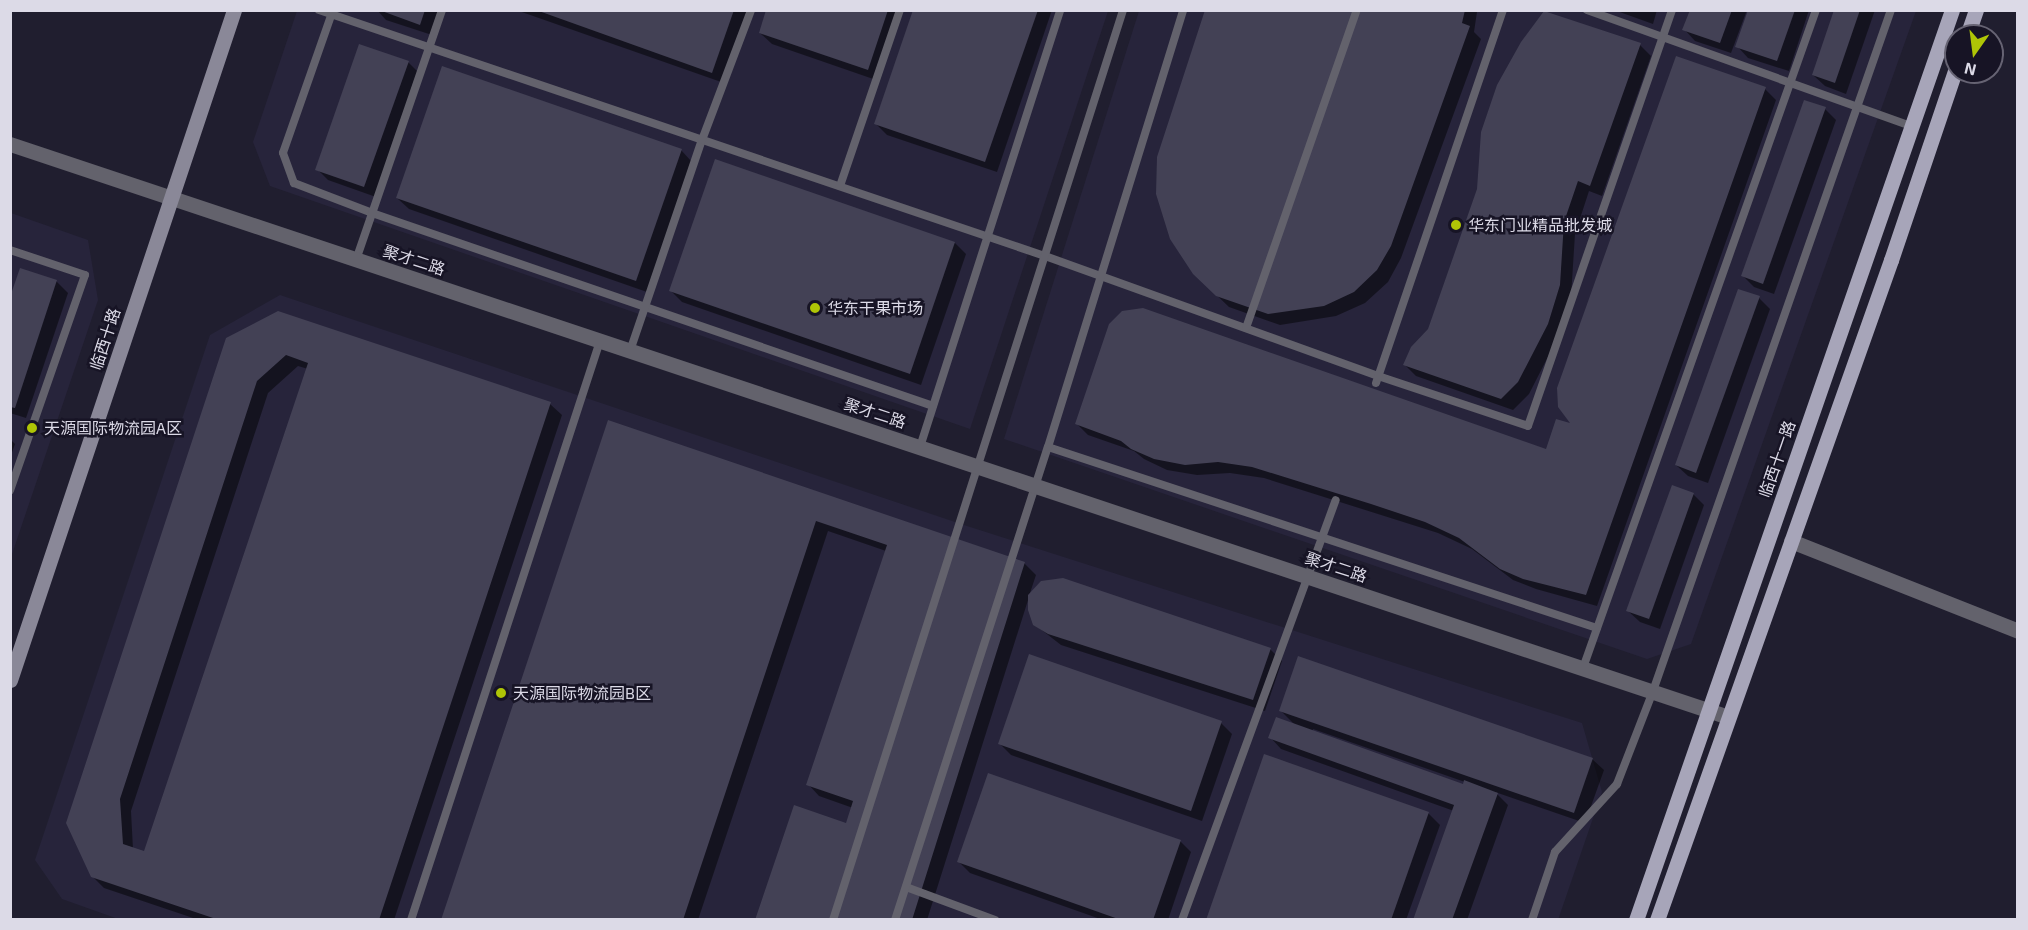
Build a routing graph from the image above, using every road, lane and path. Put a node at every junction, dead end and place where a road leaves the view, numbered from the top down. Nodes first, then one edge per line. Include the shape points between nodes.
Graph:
1 (234, 10) edge
2 (319, 10) edge
3 (442, 10) edge
4 (751, 10) edge
5 (900, 10) edge
6 (1060, 10) edge
7 (1123, 10) edge
8 (1183, 10) edge
9 (1358, 10) edge
10 (1503, 10) edge
11 (1587, 10) edge
12 (1671, 10) edge
13 (1816, 10) edge
14 (1892, 10) edge
15 (1952, 10) edge
16 (332, 13) edge
17 (1662, 36) junction
18 (429, 48) junction
19 (1791, 82) junction
20 (1950, 84) edge
21 (1858, 106) junction
22 (1911, 126) junction
23 (702, 140) junction
24 (10, 144) edge
25 (840, 186) junction
26 (171, 198) junction
27 (372, 213) junction
28 (988, 236) junction
29 (10, 250) edge
30 (1045, 256) junction
31 (356, 260) junction
32 (1101, 275) junction
33 (645, 306) junction
34 (1246, 328) junction
35 (600, 341) junction
36 (630, 351) junction
37 (1377, 380) junction
38 (933, 406) junction
39 (920, 447) junction
40 (1048, 447) junction
41 (978, 467) junction
42 (1035, 486) junction
43 (10, 490) edge
44 (1336, 500) dead end
45 (1322, 538) junction
46 (1791, 541) junction
47 (1309, 577) junction
48 (1597, 628) junction
49 (2018, 631) edge
50 (1583, 668) junction
51 (10, 680) edge
52 (1653, 691) junction
53 (1709, 710) junction
54 (1728, 717) junction
55 (906, 887) junction
56 (411, 920) edge
57 (833, 920) edge
58 (895, 920) edge
59 (995, 920) edge
60 (1182, 920) edge
61 (1532, 920) edge
62 (1636, 920) edge
63 (1657, 920) edge

1 - 26 main road, 临西十路
2 - 16 lane
3 - 18 lane
4 - 23 lane
5 - 25 lane
6 - 28 lane
7 - 30 lane
8 - 32 lane
9 - 34 lane
10 - 37 lane
11 - 17 lane
12 - 17 lane
13 - 19 lane
14 - 21 lane
15 - 22 main road, 临西十一路
16 - 18 lane
16 - 27 lane via 283,153 294,183
17 - 19 lane
17 - 37 lane via 1528,426
18 - 23 lane
18 - 27 lane
19 - 21 lane
19 - 48 lane
20 - 46 main road
21 - 22 lane
21 - 52 lane
22 - 53 main road, 临西十一路
23 - 25 lane
23 - 33 lane
24 - 26 street, 聚才二路
25 - 28 lane
26 - 31 street, 聚才二路
26 - 51 main road, 临西十路
27 - 31 lane
27 - 33 lane
28 - 30 lane
28 - 38 lane
29 - 43 lane via 85,275
30 - 32 lane
30 - 41 lane
31 - 35 street, 聚才二路
32 - 34 lane
32 - 40 lane
33 - 36 lane
33 - 38 lane
34 - 37 lane
35 - 36 street, 聚才二路
35 - 56 lane
36 - 39 street, 聚才二路
38 - 39 lane
39 - 41 street, 聚才二路
40 - 42 lane
40 - 45 lane
41 - 42 street, 聚才二路
41 - 57 lane
42 - 47 street, 聚才二路
42 - 55 lane
44 - 45 lane
45 - 47 lane
45 - 48 lane
46 - 49 street
46 - 54 main road
47 - 50 street, 聚才二路
47 - 60 lane
48 - 50 lane
50 - 52 street, 聚才二路
52 - 53 street, 聚才二路
52 - 61 lane via 1617,784 1555,852
53 - 54 street, 聚才二路
53 - 62 main road, 临西十一路
54 - 63 main road
55 - 58 lane
55 - 59 lane

